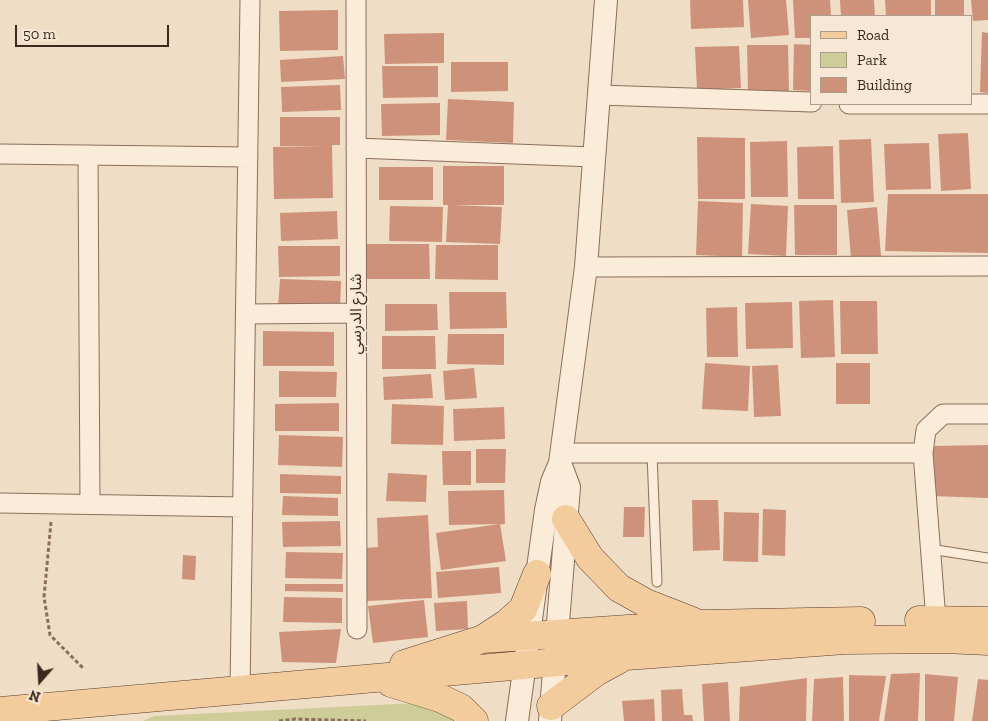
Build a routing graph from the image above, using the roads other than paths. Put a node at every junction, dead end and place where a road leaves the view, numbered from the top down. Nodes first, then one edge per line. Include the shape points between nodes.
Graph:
1 (250, 0) edge
2 (356, 0) edge
3 (606, 0) edge
4 (599, 95) junction
5 (810, 102) edge
6 (973, 104) edge
7 (988, 104) edge
8 (356, 148) junction
9 (0, 154) edge
10 (88, 155) junction
11 (248, 157) junction
12 (594, 157) junction
13 (586, 266) junction
14 (988, 266) edge
15 (356, 313) junction
16 (246, 314) junction
17 (988, 414) edge
18 (652, 453) junction
19 (923, 454) junction
20 (561, 458) junction
21 (0, 503) edge
22 (90, 504) junction
23 (243, 507) junction
24 (566, 519) junction
25 (930, 549) junction
26 (988, 558) edge
27 (537, 574) junction
28 (657, 582) dead end
29 (936, 620) junction
30 (988, 621) edge
31 (701, 624) junction
32 (357, 629) dead end
33 (557, 634) junction
34 (528, 636) junction
35 (483, 639) junction
36 (988, 641) edge
37 (626, 656) junction
38 (555, 662) junction
39 (524, 665) junction
40 (357, 679) junction
41 (240, 690) junction
42 (0, 711) edge
43 (550, 713) edge
44 (474, 721) edge
45 (517, 721) edge

1 - 11 street
2 - 8 street, شارع الدرسي
3 - 4 street
4 - 5 street
4 - 12 street
6 - 7 street
8 - 12 street
8 - 15 street, شارع الدرسي
9 - 10 street
10 - 11 street
10 - 22 street
11 - 16 street
12 - 13 street
13 - 14 street
13 - 20 street
15 - 16 street
15 - 32 street, شارع الدرسي
16 - 23 street
17 - 19 street via 943,414 926,430
18 - 19 street
18 - 20 street
18 - 28 lane
19 - 25 street
20 - 24 street via 569,487
20 - 27 street via 552,482
21 - 22 street
22 - 23 street
23 - 41 street
24 - 31 main road via 590,558 619,588 666,612
24 - 33 street
25 - 26 lane
25 - 29 street
27 - 34 street
27 - 35 main road via 523,609
29 - 30 main road
29 - 31 main road
31 - 33 main road
33 - 34 main road
33 - 38 street
34 - 35 main road
34 - 39 street
35 - 40 main road
36 - 37 main road via 845,640
37 - 38 main road
37 - 43 main road via 596,672
38 - 39 main road
38 - 43 street
39 - 40 main road
39 - 45 street
40 - 41 main road
40 - 44 main road via 416,689 461,708
41 - 42 main road

